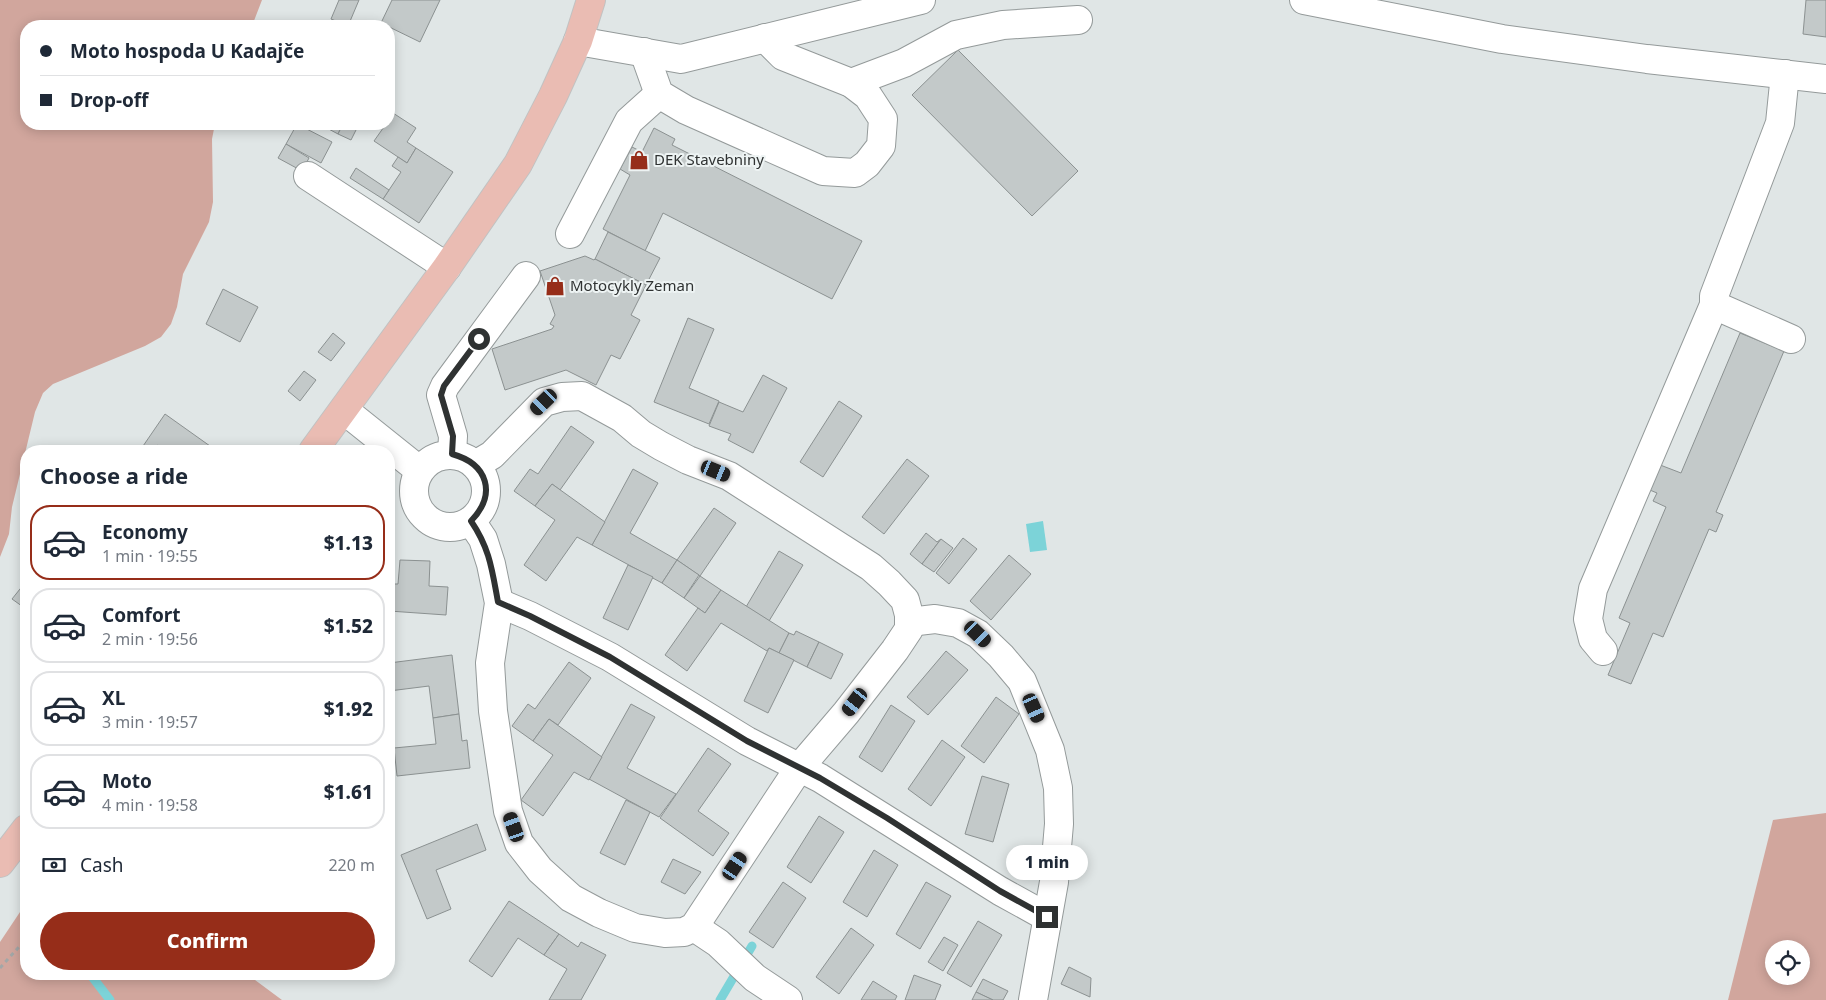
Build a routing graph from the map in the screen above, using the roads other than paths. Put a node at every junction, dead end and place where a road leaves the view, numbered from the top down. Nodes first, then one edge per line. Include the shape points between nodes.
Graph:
1 (591, 0) edge
2 (921, 0) edge
3 (1304, 0) edge
4 (1078, 20) dead end
5 (765, 38) junction
6 (578, 41) junction
7 (644, 52) junction
8 (1785, 74) junction
9 (1826, 78) edge
10 (851, 83) junction
11 (659, 94) junction
12 (308, 176) dead end
13 (570, 234) dead end
14 (447, 266) junction
15 (526, 276) dead end
16 (1714, 305) junction
17 (1791, 339) dead end
18 (344, 410) junction
19 (318, 445) edge
20 (388, 445) edge
21 (395, 451) edge
22 (464, 460) junction
23 (419, 470) junction
24 (471, 521) junction
25 (498, 602) junction
26 (909, 622) junction
27 (1603, 652) dead end
28 (799, 768) junction
29 (20, 837) edge
30 (0, 863) edge
31 (1047, 917) junction
32 (694, 927) junction
33 (788, 1000) edge
34 (1033, 1000) edge

1 - 6 main road
2 - 5 street
3 - 8 street via 1502,39
4 - 10 street via 1003,25 956,36 904,64
5 - 7 street via 682,59
5 - 10 street via 783,56
6 - 7 street
6 - 14 main road via 518,164
7 - 11 street
8 - 9 street
8 - 16 street via 1780,123 1714,296
10 - 11 street via 868,96 883,119 881,146 855,173 823,171 686,110
11 - 13 street via 629,121
12 - 14 street
14 - 18 main road
15 - 22 street via 444,386 441,395
16 - 17 street
16 - 27 street via 1593,589 1588,619 1593,639
18 - 19 main road
18 - 20 street
21 - 23 street
22 - 23 street via 440,456
22 - 24 street via 483,475 486,487 480,512
22 - 26 street via 492,454 544,402 582,396 622,418 661,446 729,476 871,566 905,600
23 - 24 street via 413,495 416,507 424,517 447,528
24 - 25 street via 483,539
25 - 28 street via 610,657 747,741
25 - 32 street via 490,663 493,711 508,811 519,843 540,870 572,898 599,913 635,928 665,933 684,932
26 - 28 street via 909,629 895,650
26 - 31 street via 935,619 958,623 978,634 1022,681 1050,750 1058,788 1055,872
28 - 31 street
28 - 32 street
29 - 30 main road
31 - 34 street
32 - 33 street via 718,943 755,978

